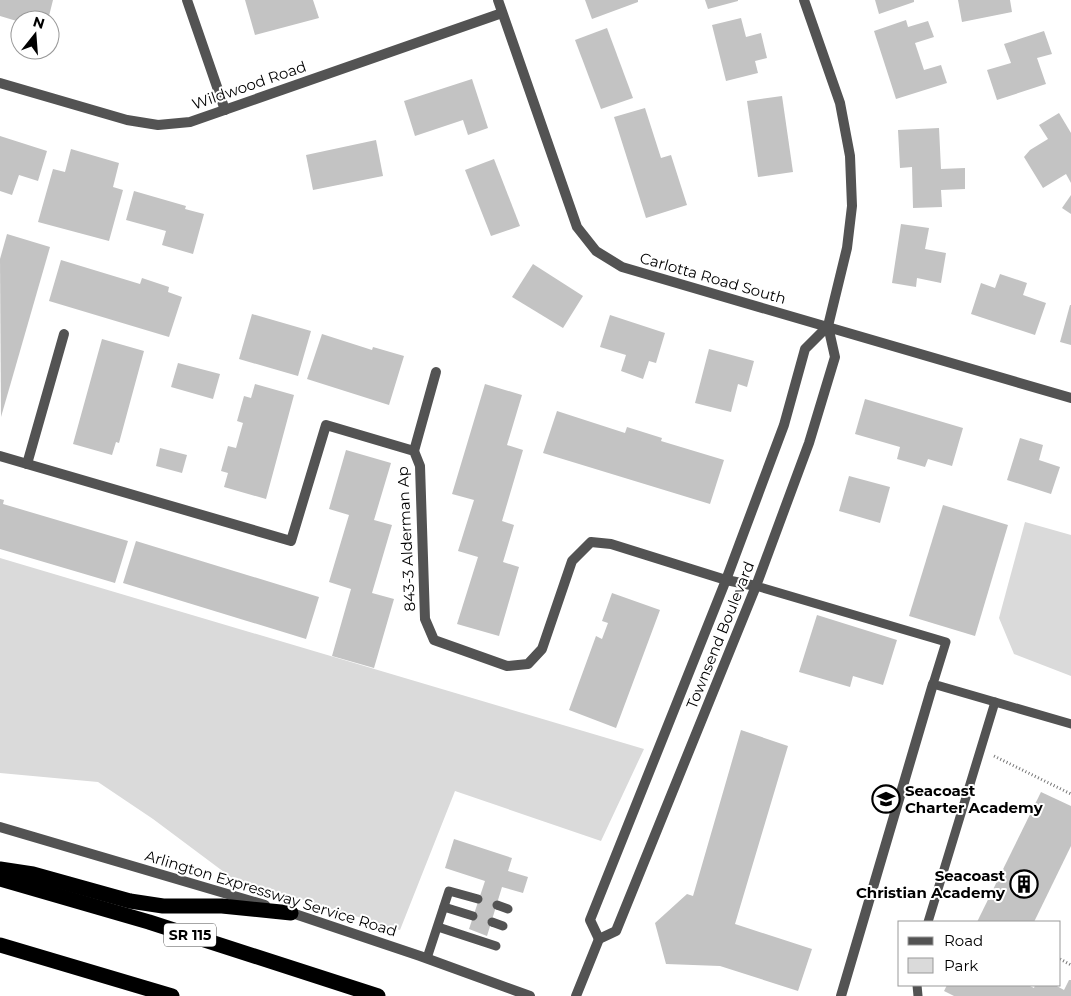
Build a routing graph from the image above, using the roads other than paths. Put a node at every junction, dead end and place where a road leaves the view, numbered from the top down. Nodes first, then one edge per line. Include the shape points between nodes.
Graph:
1 (187, 0) edge
2 (498, 0) edge
3 (804, 0) edge
4 (502, 13) junction
5 (0, 83) edge
6 (225, 110) junction
7 (828, 326) junction
8 (64, 334) dead end
9 (436, 372) dead end
10 (1071, 398) edge
11 (414, 451) junction
12 (0, 456) edge
13 (27, 464) junction
14 (726, 580) junction
15 (756, 586) junction
16 (933, 684) junction
17 (994, 702) junction
18 (1071, 724) edge
19 (0, 827) edge
20 (0, 868) edge
21 (0, 879) edge
22 (478, 899) dead end
23 (497, 905) dead end
24 (444, 907) junction
25 (508, 910) dead end
26 (291, 913) junction
27 (473, 916) dead end
28 (928, 921) edge
29 (492, 922) dead end
30 (503, 926) dead end
31 (438, 927) junction
32 (599, 939) junction
33 (0, 945) edge
34 (496, 946) dead end
35 (427, 958) junction
36 (172, 996) edge
37 (378, 996) edge
38 (530, 996) edge
39 (576, 996) edge
40 (841, 996) edge

1 - 6 street
2 - 4 street, Carlotta Road South
3 - 7 street, Townsend Boulevard via 840,103 850,156 852,206 847,248
4 - 6 street, Wildwood Road
4 - 7 street, Carlotta Road South via 577,226 596,251 622,267
5 - 6 street, Wildwood Road via 127,120 158,125 190,122
7 - 10 street, Carlotta Road South
7 - 14 street, Townsend Boulevard via 805,349 784,425
7 - 15 street, Townsend Boulevard via 835,358 809,443
8 - 13 street
9 - 11 street
11 - 13 street, 843-3 Alderman Ap via 326,425 291,541
11 - 14 street, 843-3 Alderman Ap via 420,466 425,619 434,640 507,666 528,664 542,649 572,561 591,542 611,544
12 - 13 street, 843-3 Alderman Ap
14 - 15 street, 843-3 Alderman Ap
14 - 32 street, Townsend Boulevard via 590,920
15 - 16 lane via 946,642
15 - 32 street, Townsend Boulevard via 616,931
16 - 17 lane
16 - 40 street
17 - 18 lane
17 - 28 lane
19 - 26 street, Arlington Expressway Service Road
20 - 26 highway via 130,901
21 - 37 highway, SR 115 via 149,922
22 - 24 lane via 449,891
23 - 25 lane
24 - 27 lane
24 - 31 lane
26 - 35 street, Arlington Expressway Service Road
29 - 30 lane
31 - 34 lane
31 - 35 lane
32 - 39 street
33 - 36 highway
35 - 38 street, Arlington Expressway Service Road

